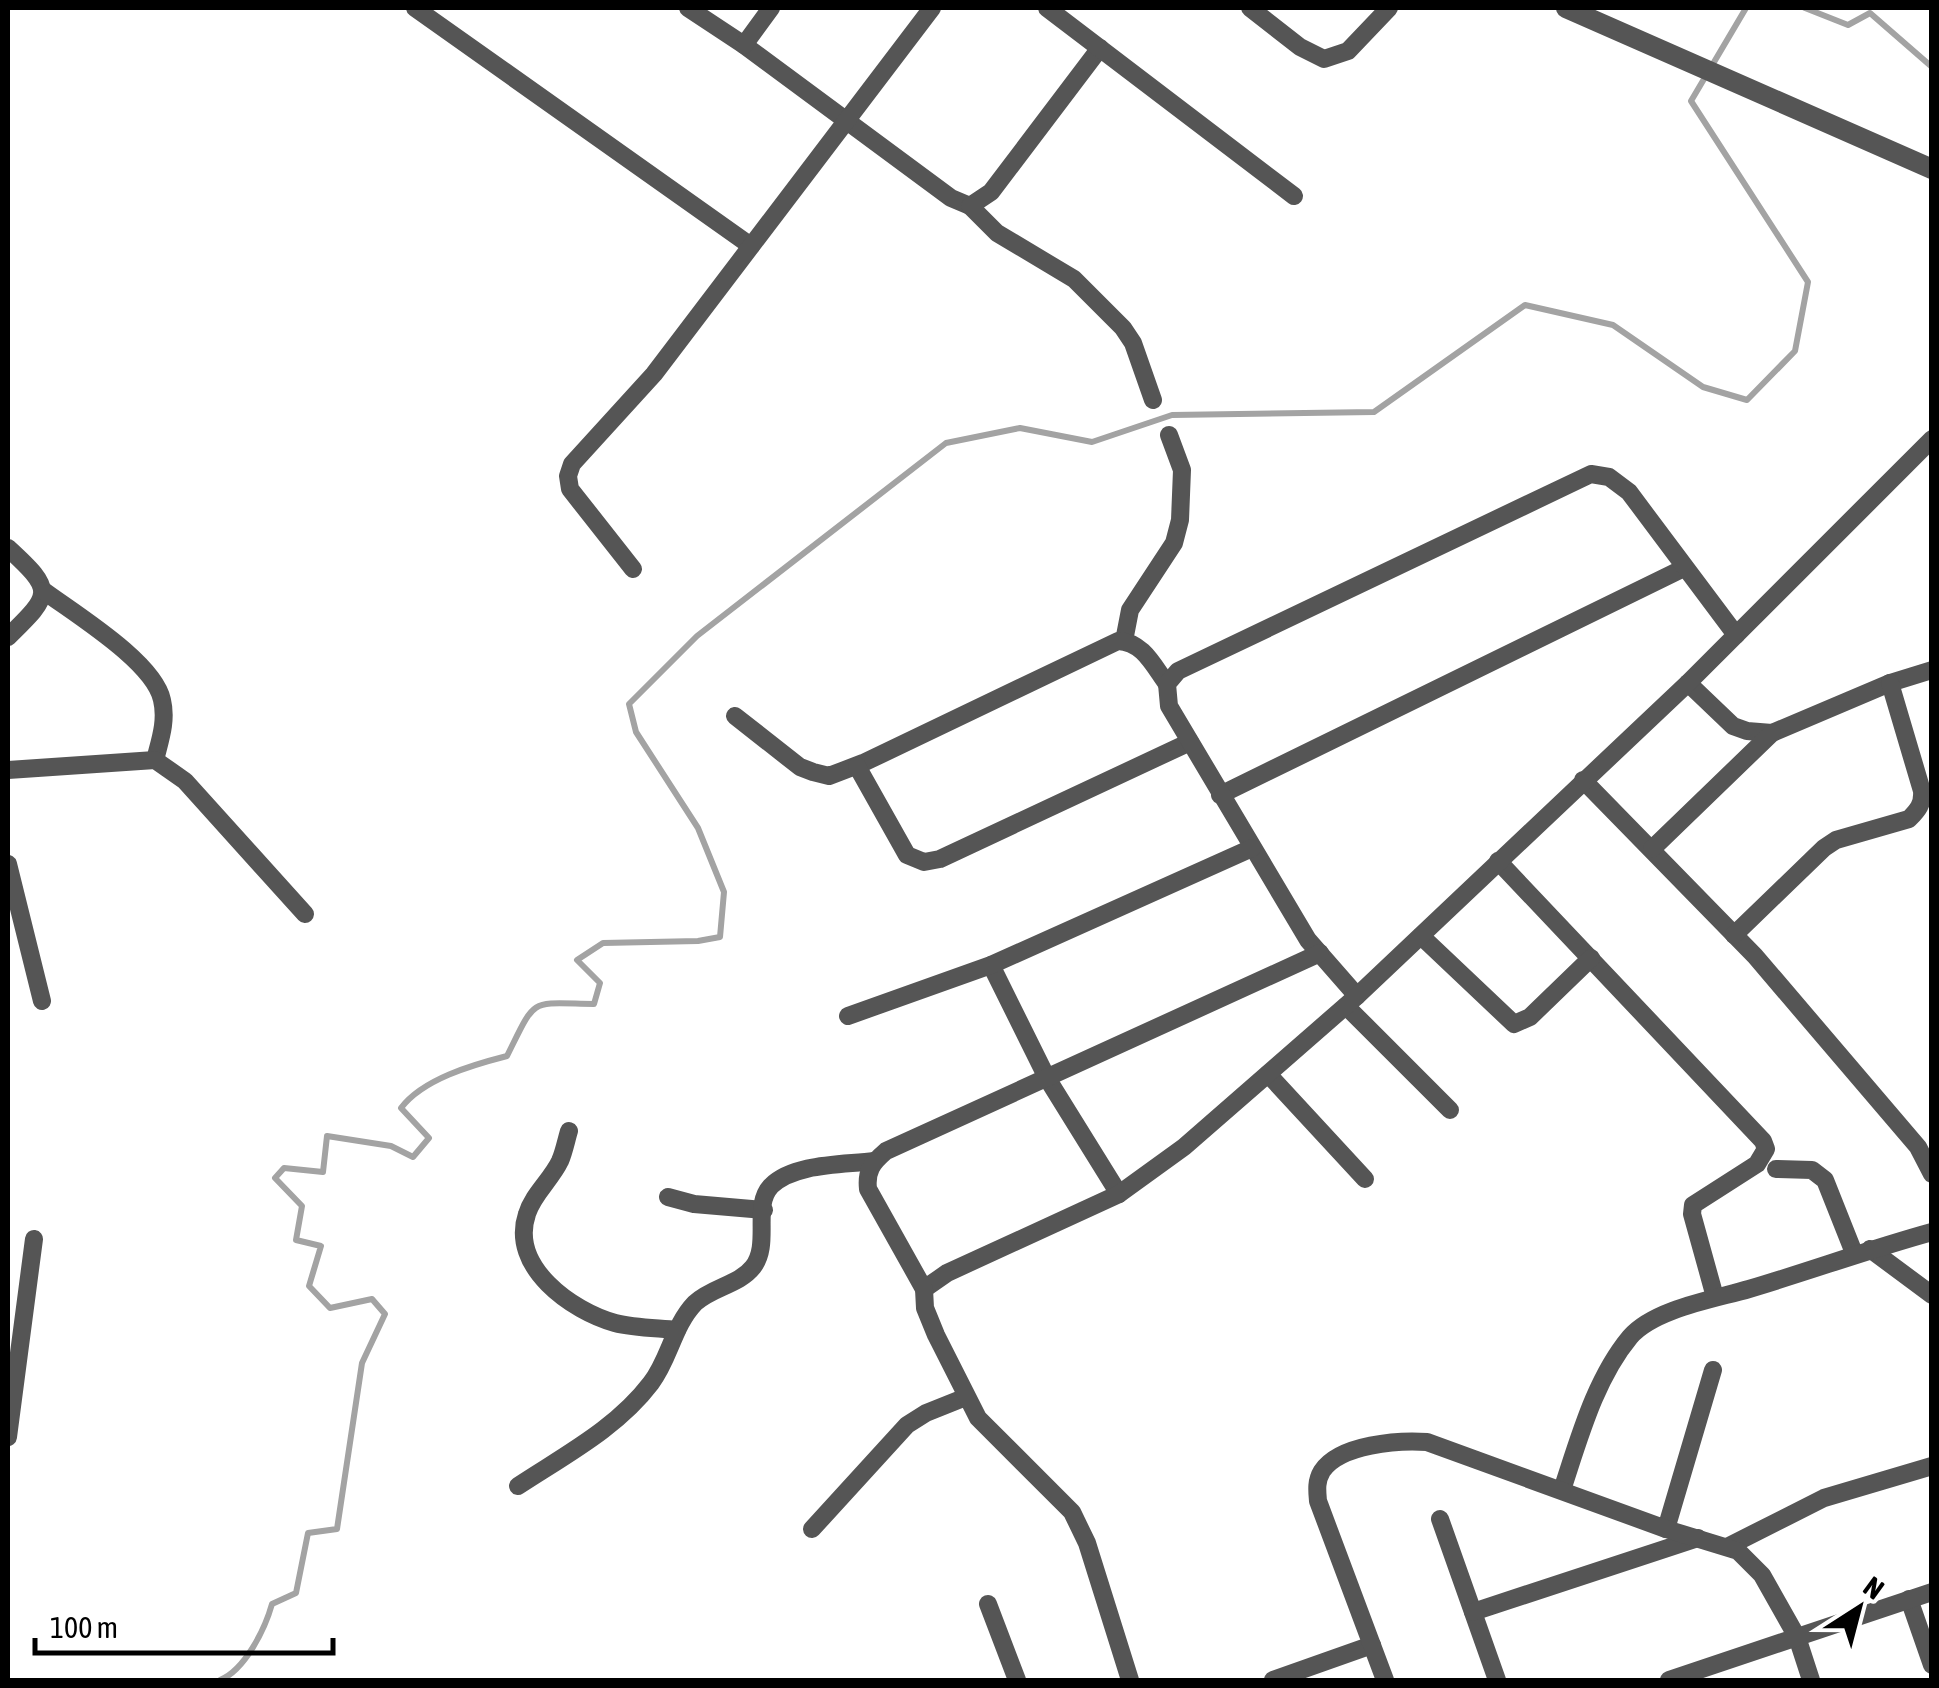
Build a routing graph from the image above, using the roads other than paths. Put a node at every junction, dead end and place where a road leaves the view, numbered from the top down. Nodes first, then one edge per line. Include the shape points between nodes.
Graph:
1 (415, 8) edge
2 (688, 8) edge
3 (771, 8) edge
4 (932, 8) edge
5 (1047, 8) edge
6 (1251, 8) edge
7 (1389, 8) edge
8 (1566, 8) edge
9 (744, 45) junction
10 (1100, 48) junction
11 (845, 120) junction
12 (1932, 169) edge
13 (1294, 196) dead end
14 (970, 206) junction
15 (751, 246) junction
16 (1153, 400) dead end
17 (1169, 435) dead end
18 (1932, 439) edge
19 (8, 548) edge
20 (1684, 568) junction
21 (633, 569) dead end
22 (44, 592) junction
23 (1736, 635) junction
24 (8, 637) edge
25 (1124, 640) junction
26 (1932, 670) edge
27 (1688, 683) junction
28 (1890, 683) junction
29 (1167, 684) junction
30 (735, 716) dead end
31 (1772, 733) junction
32 (1190, 742) junction
33 (155, 760) junction
34 (857, 766) junction
35 (8, 770) edge
36 (1583, 780) junction
37 (1220, 794) junction
38 (1252, 848) junction
39 (1652, 849) junction
40 (1498, 861) junction
41 (8, 864) edge
42 (305, 914) dead end
43 (1734, 935) junction
44 (1420, 936) junction
45 (1320, 954) junction
46 (1592, 958) junction
47 (991, 966) junction
48 (42, 1001) dead end
49 (1352, 1001) junction
50 (848, 1016) dead end
51 (1268, 1074) junction
52 (1047, 1078) junction
53 (1450, 1110) dead end
54 (568, 1131) dead end
55 (874, 1161) junction
56 (1776, 1169) dead end
57 (1932, 1174) edge
58 (1365, 1179) dead end
59 (1120, 1194) junction
60 (668, 1197) dead end
61 (764, 1210) junction
62 (1932, 1232) edge
63 (34, 1239) dead end
64 (1862, 1251) junction
65 (924, 1289) junction
66 (1932, 1295) edge
67 (1715, 1297) junction
68 (677, 1330) junction
69 (1713, 1370) dead end
70 (966, 1397) junction
71 (8, 1437) edge
72 (1932, 1466) edge
73 (518, 1486) dead end
74 (1562, 1490) junction
75 (1440, 1519) dead end
76 (812, 1529) dead end
77 (1666, 1529) junction
78 (1698, 1538) junction
79 (1729, 1546) junction
80 (1932, 1592) edge
81 (1909, 1599) junction
82 (988, 1604) dead end
83 (1473, 1612) junction
84 (1797, 1637) junction
85 (1372, 1645) junction
86 (1932, 1664) edge
87 (1689, 1677) edge
88 (1017, 1680) edge
89 (1130, 1680) edge
90 (1273, 1680) edge
91 (1385, 1680) edge
92 (1496, 1680) edge
93 (1669, 1680) edge
94 (1811, 1680) edge

1 - 15 street
2 - 9 street
3 - 9 street
4 - 11 street
5 - 10 street
6 - 7 street via 1324,59 1348,51
8 - 12 street
9 - 11 street
10 - 13 street
10 - 14 street via 991,192
11 - 14 street
11 - 15 street
14 - 16 street via 996,232 1074,279 1122,328
15 - 21 street via 568,476 570,489
17 - 25 street via 1182,470 1174,543 1136,598
18 - 23 street
19 - 22 street
20 - 23 street
20 - 29 street via 1629,492 1610,477 1591,474 1178,671
20 - 37 street
22 - 24 street via 38,608
22 - 33 street via 117,644 162,694 165,722
23 - 27 street
25 - 29 street via 1141,648
25 - 34 street
26 - 28 street
27 - 31 street via 1733,726
27 - 36 street
28 - 31 street
28 - 43 street via 1922,791 1918,810 1824,848
29 - 32 street via 1169,706
30 - 34 street via 800,767 829,776
31 - 39 street
32 - 34 street via 924,862 908,854
32 - 37 street
33 - 35 street
33 - 42 street via 185,782
36 - 39 street
36 - 40 street
37 - 38 street
38 - 45 street
38 - 47 street
39 - 43 street
40 - 44 street
40 - 46 street
41 - 48 street
43 - 57 street via 1918,1147
44 - 46 street via 1514,1024 1530,1018
44 - 49 street
45 - 49 street
45 - 52 street
46 - 67 street via 1766,1149 1758,1164 1693,1206
47 - 50 street
47 - 52 street
49 - 51 street
49 - 53 street
51 - 58 street
51 - 59 street
52 - 55 street
52 - 59 street
54 - 68 street via 560,1161 526,1215 527,1250 539,1273 590,1314
55 - 61 street via 784,1178 764,1197
55 - 65 street via 868,1189
56 - 64 street via 1812,1170 1825,1180
59 - 65 street
60 - 61 street
61 - 68 street via 761,1248 751,1270 698,1300
62 - 64 street
63 - 71 street
64 - 66 street
64 - 67 street
65 - 70 street via 925,1308
67 - 74 street via 1630,1337 1599,1390
68 - 73 street via 665,1362 624,1415
69 - 77 street
70 - 76 street via 906,1426
70 - 89 street via 996,1438 1072,1512
72 - 79 street via 1824,1498
74 - 77 street
74 - 85 street via 1427,1442 1376,1444 1324,1468 1316,1482 1318,1502
75 - 83 street
77 - 78 street
78 - 79 street
78 - 83 street
79 - 84 street via 1752,1561
80 - 81 street
81 - 84 street
81 - 86 street
82 - 88 street
83 - 92 street
84 - 87 street
84 - 94 street
85 - 90 street
85 - 91 street
87 - 93 street

